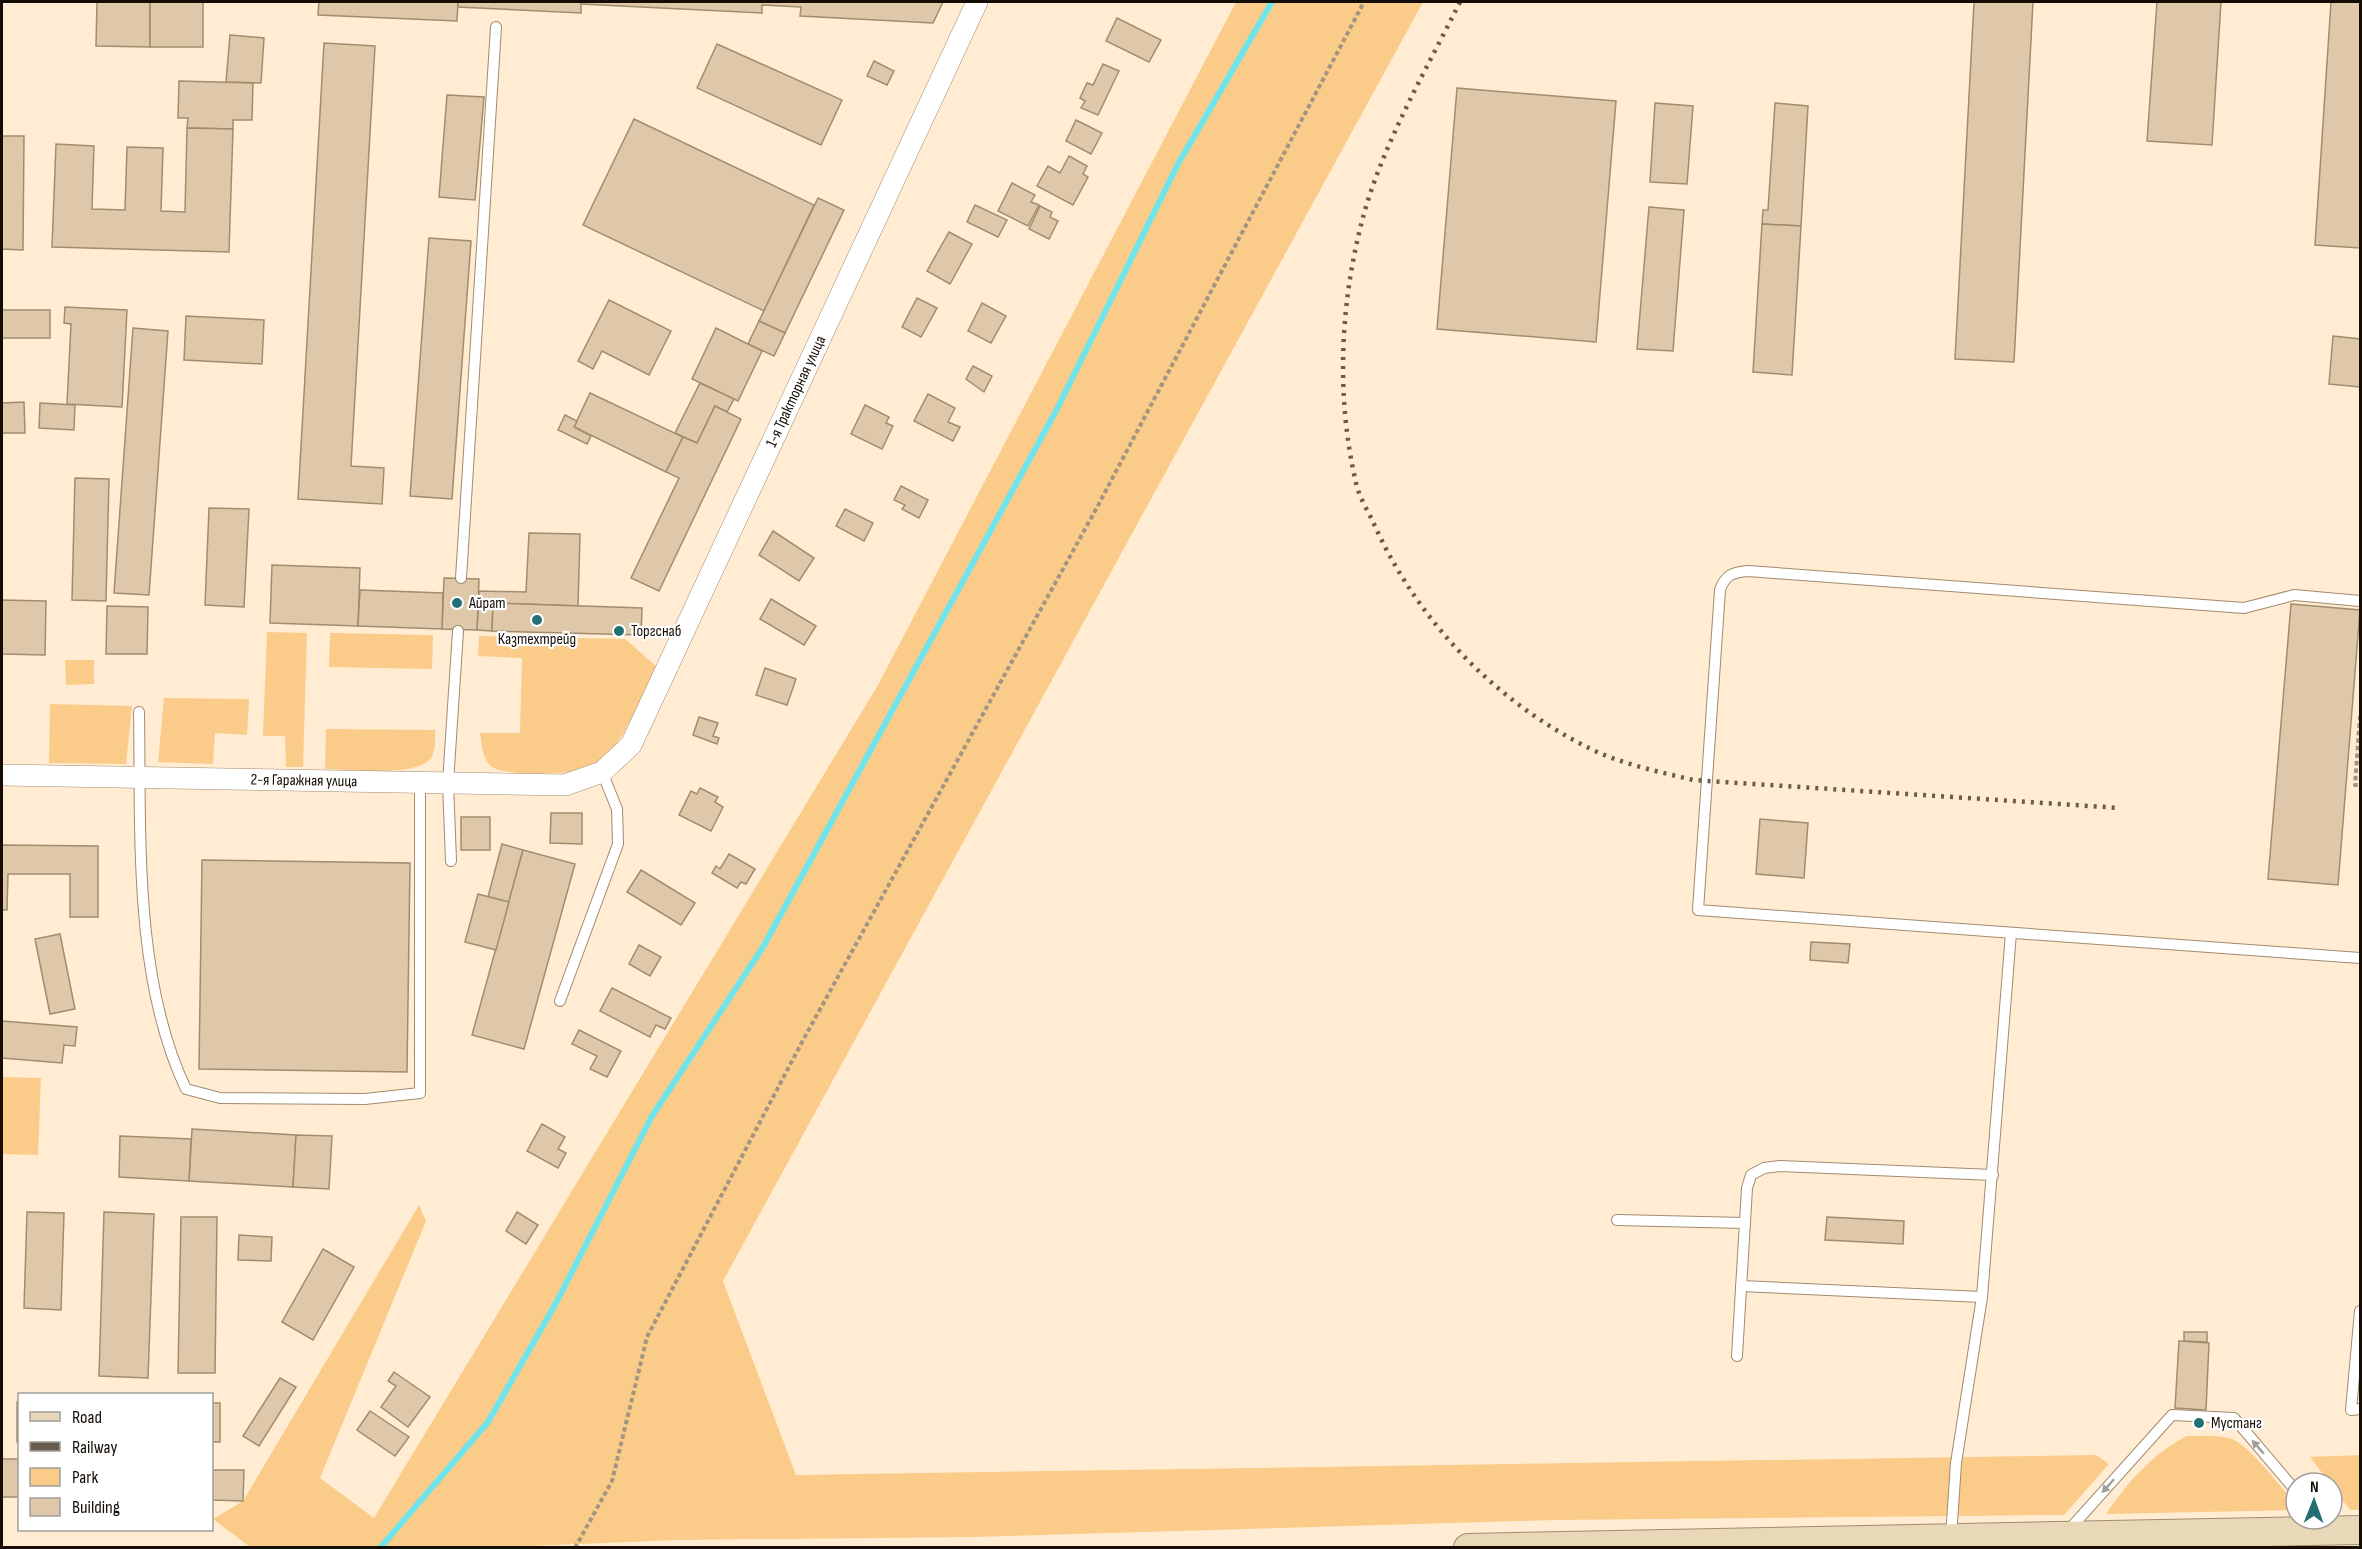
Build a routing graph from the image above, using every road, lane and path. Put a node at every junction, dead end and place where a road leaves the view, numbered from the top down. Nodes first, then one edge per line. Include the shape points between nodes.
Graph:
1 (977, 2) edge
2 (1364, 2) edge
3 (496, 27) dead end
4 (461, 578) dead end
5 (2361, 601) edge
6 (458, 631) dead end
7 (139, 712) dead end
8 (2361, 716) edge
9 (602, 772) junction
10 (2, 775) edge
11 (140, 778) junction
12 (420, 783) junction
13 (448, 783) junction
14 (2361, 785) edge
15 (451, 861) dead end
16 (2011, 933) junction
17 (2361, 958) edge
18 (560, 1001) dead end
19 (1993, 1175) junction
20 (1617, 1220) dead end
21 (1745, 1223) junction
22 (1741, 1286) junction
23 (1982, 1297) junction
24 (2361, 1311) edge
25 (1737, 1356) dead end
26 (2361, 1409) edge
27 (2284, 1477) edge
28 (2344, 1527) edge
29 (2361, 1530) edge
30 (2305, 1531) edge
31 (2064, 1535) junction
32 (1951, 1538) junction
33 (2282, 1539) edge
34 (1566, 1547) edge
35 (575, 1548) edge
36 (1468, 1548) edge

1 - 9 street, 1-я Тракторная улица via 631,745
2 - 35 path via 1095,511 802,1042 646,1337 612,1481
3 - 4 lane
5 - 16 lane via 2294,595 2244,608 1748,571 1734,572 1724,579 1720,590 1698,910
6 - 13 lane
7 - 11 lane
8 - 14 path via 2355,785
9 - 13 street, 2-я Гаражная улица via 565,785
9 - 18 lane via 617,809 618,844
10 - 11 street, 2-я Гаражная улица
11 - 12 street, 2-я Гаражная улица
11 - 12 lane via 148,941 158,999 176,1067 186,1089 220,1098 365,1099 420,1093
12 - 13 street, 2-я Гаражная улица
13 - 15 lane
16 - 17 lane
16 - 19 lane
19 - 21 lane via 1764,1168 1751,1175
19 - 23 lane
20 - 21 lane
21 - 22 lane
22 - 23 lane
22 - 25 lane
23 - 32 lane via 1956,1463
24 - 26 lane via 2351,1410
27 -> 31 lane via 2234,1418 2172,1415
28 - 29 street
30 - 33 street
31 - 32 street
31 - 33 street
32 - 34 street
34 - 36 street

